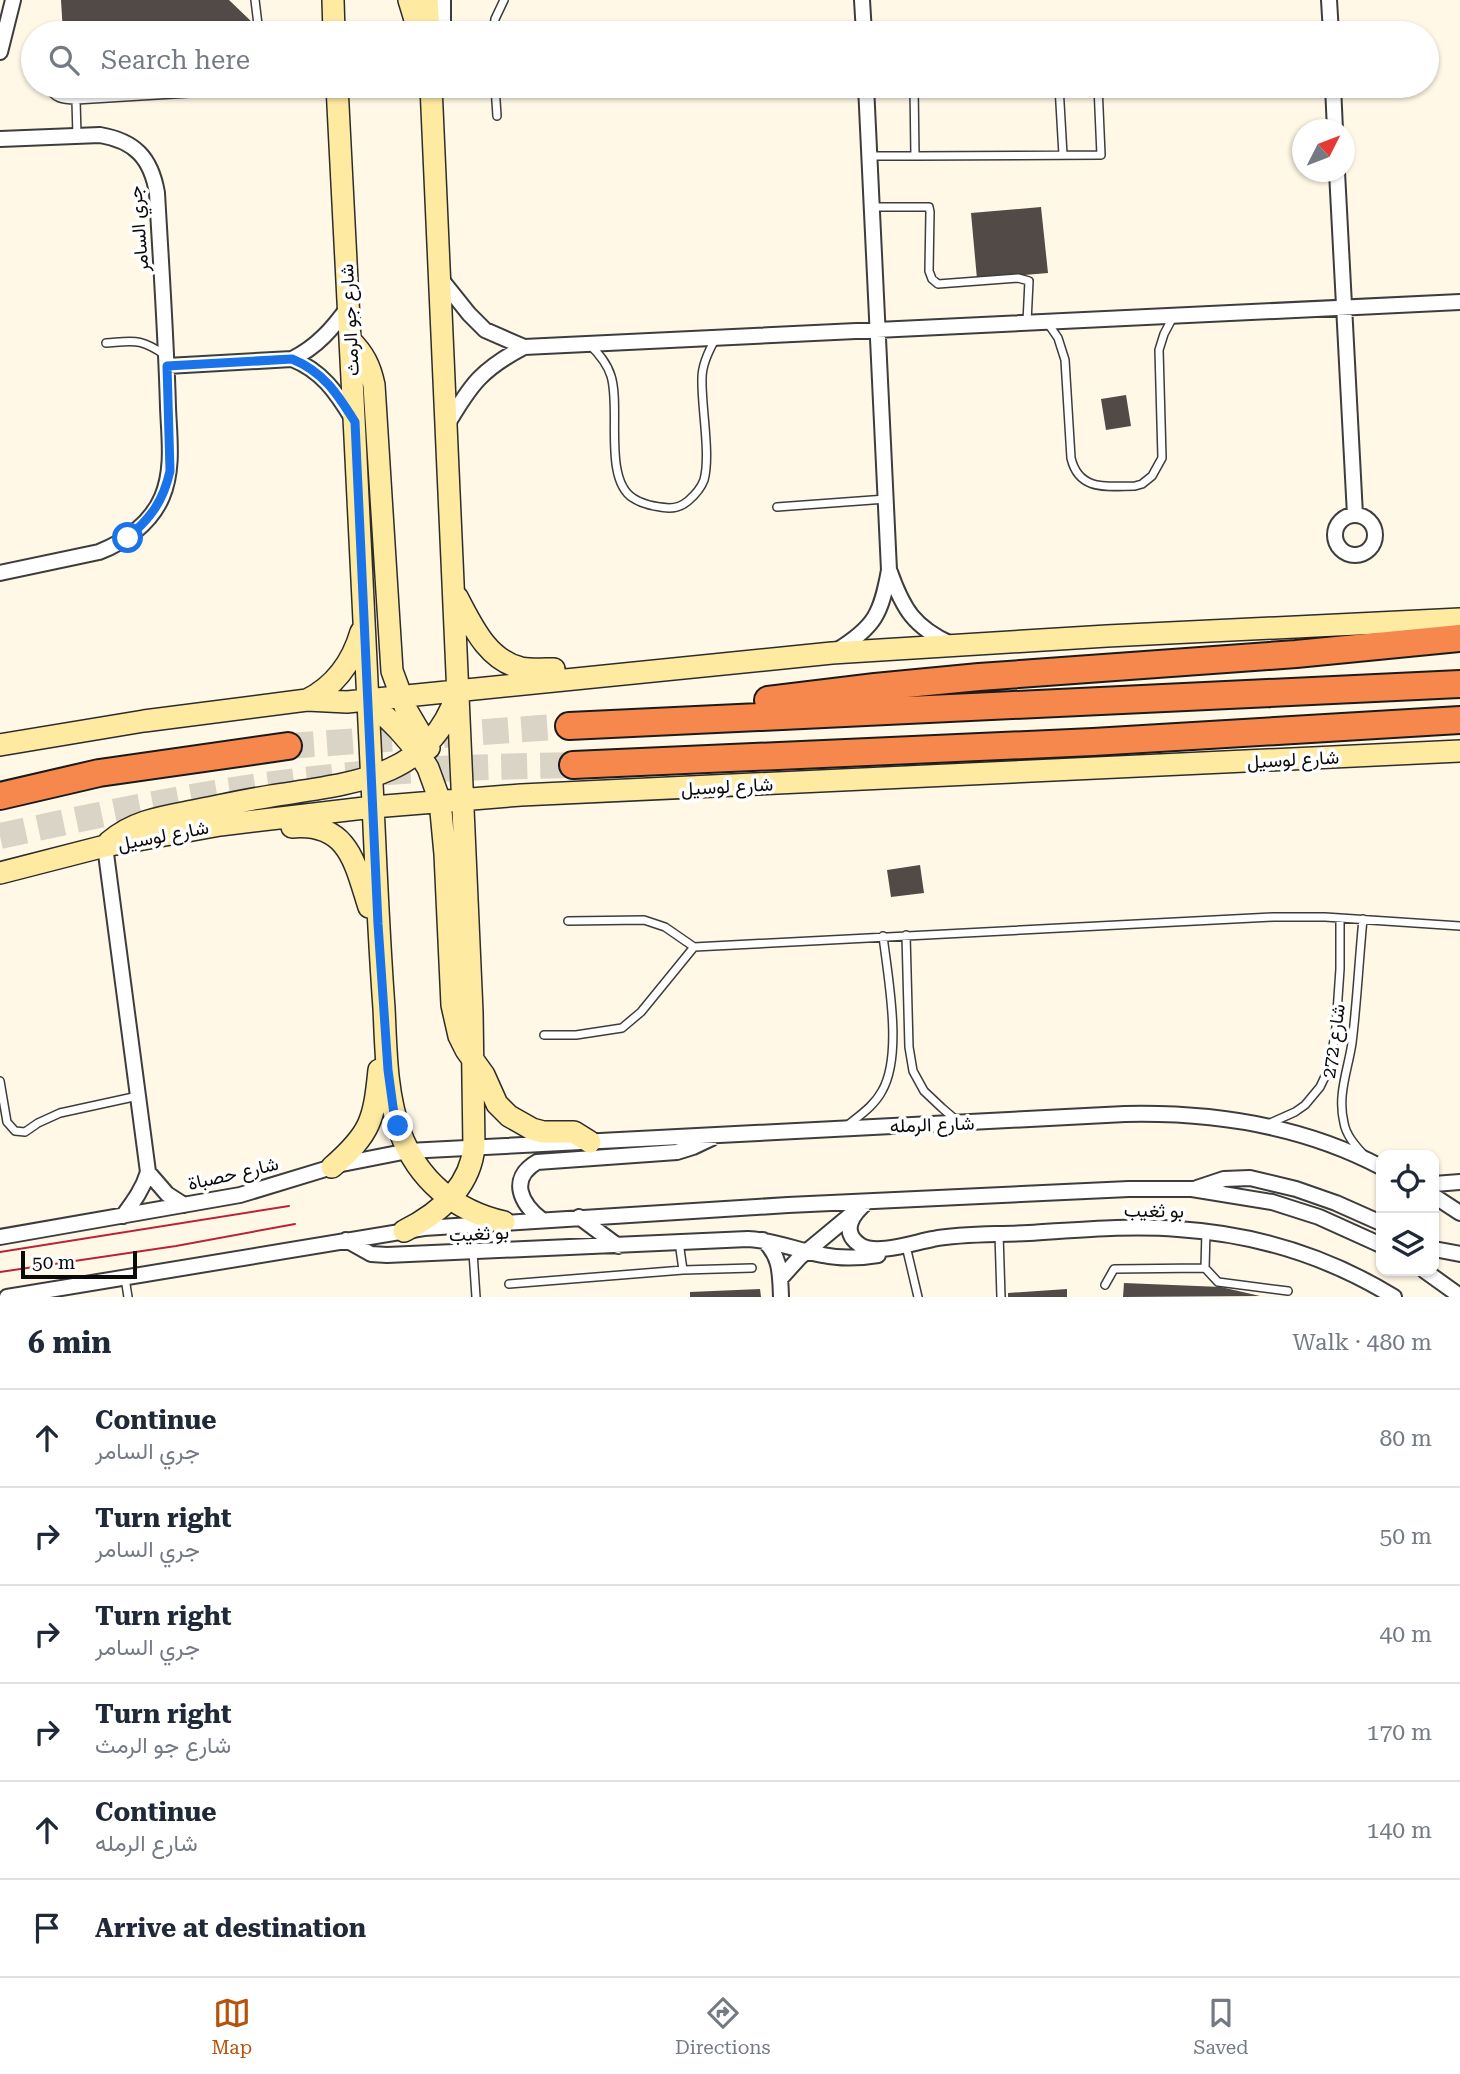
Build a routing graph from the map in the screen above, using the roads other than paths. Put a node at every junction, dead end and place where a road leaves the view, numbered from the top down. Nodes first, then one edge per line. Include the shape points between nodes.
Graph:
1 (13, 0) edge
2 (255, 0) edge
3 (409, 0) edge
4 (427, 0) edge
5 (443, 0) edge
6 (504, 0) edge
7 (862, 0) edge
8 (1329, 0) edge
9 (258, 21) edge
10 (415, 21) edge
11 (428, 21) edge
12 (443, 21) edge
13 (495, 21) edge
14 (863, 21) edge
15 (1330, 21) edge
16 (0, 52) edge
17 (58, 98) edge
18 (108, 98) edge
19 (338, 98) edge
20 (432, 98) edge
21 (496, 98) edge
22 (867, 98) edge
23 (914, 98) edge
24 (1060, 98) edge
25 (1099, 98) edge
26 (1334, 98) edge
27 (76, 100) junction
28 (497, 116) dead end
29 (1334, 119) edge
30 (77, 136) junction
31 (0, 139) edge
32 (1063, 155) junction
33 (869, 156) junction
34 (915, 156) junction
35 (1338, 182) edge
36 (872, 207) junction
37 (441, 279) junction
38 (1460, 302) edge
39 (349, 306) junction
40 (1345, 308) junction
41 (1174, 316) junction
42 (1046, 322) junction
43 (1027, 323) junction
44 (877, 330) junction
45 (716, 338) junction
46 (350, 340) junction
47 (106, 343) dead end
48 (590, 344) junction
49 (524, 347) junction
50 (292, 359) junction
51 (166, 361) junction
52 (355, 422) junction
53 (447, 425) junction
54 (886, 499) junction
55 (777, 508) dead end
56 (1355, 514) dead end
57 (889, 570) junction
58 (0, 573) edge
59 (454, 591) junction
60 (1460, 619) edge
61 (364, 620) junction
62 (1460, 638) edge
63 (953, 645) junction
64 (832, 653) junction
65 (598, 676) junction
66 (1460, 684) edge
67 (458, 690) junction
68 (401, 696) junction
69 (368, 699) junction
70 (307, 700) junction
71 (711, 718) junction
72 (1460, 720) edge
73 (569, 726) tunnel mouth
74 (0, 745) edge
75 (288, 746) tunnel mouth
76 (422, 749) junction
77 (1460, 751) edge
78 (573, 765) tunnel mouth
79 (371, 776) junction
80 (0, 796) edge
81 (463, 800) junction
82 (440, 802) junction
83 (373, 807) junction
84 (241, 821) junction
85 (105, 846) junction
86 (0, 873) edge
87 (1340, 918) junction
88 (1363, 919) junction
89 (568, 921) dead end
90 (378, 924) junction
91 (1460, 926) edge
92 (906, 935) junction
93 (883, 936) junction
94 (694, 947) junction
95 (544, 1035) dead end
96 (386, 1044) junction
97 (474, 1063) junction
98 (0, 1081) edge
99 (138, 1096) junction
100 (961, 1123) junction
101 (1264, 1126) junction
102 (844, 1128) junction
103 (716, 1135) junction
104 (590, 1142) junction
105 (474, 1147) junction
106 (408, 1151) junction
107 (1375, 1164) edge
108 (332, 1167) junction
109 (148, 1172) junction
110 (1460, 1182) edge
111 (1439, 1184) edge
112 (1192, 1189) junction
113 (449, 1199) junction
114 (1439, 1199) edge
115 (867, 1202) junction
116 (184, 1205) junction
117 (854, 1212) junction
118 (1460, 1213) edge
119 (123, 1216) junction
120 (579, 1217) junction
121 (542, 1220) junction
122 (1376, 1221) edge
123 (504, 1222) junction
124 (404, 1231) junction
125 (1206, 1231) junction
126 (999, 1234) junction
127 (0, 1237) edge
128 (346, 1240) junction
129 (763, 1240) junction
130 (679, 1242) junction
131 (1376, 1243) edge
132 (618, 1246) junction
133 (904, 1246) junction
134 (1439, 1250) edge
135 (807, 1251) junction
136 (473, 1252) junction
137 (1460, 1254) edge
138 (752, 1268) dead end
139 (1205, 1268) junction
140 (683, 1270) junction
141 (1431, 1276) edge
142 (125, 1278) junction
143 (781, 1278) junction
144 (509, 1284) dead end
145 (1105, 1285) dead end
146 (1288, 1291) dead end
147 (1460, 1296) edge
148 (7, 1297) edge
149 (128, 1297) edge
150 (476, 1297) edge
151 (781, 1297) edge
152 (918, 1297) edge
153 (1000, 1297) edge
154 (1395, 1297) edge

1 - 16 street
2 - 9 lane
3 - 10 main road
4 - 11 main road
5 - 12 street
6 - 13 lane
7 - 14 street
8 - 15 street
17 - 27 lane
18 - 27 lane
19 - 39 main road, شارع جو الرمث
20 - 37 main road
21 - 28 lane
22 - 33 street
23 - 34 lane
24 - 32 lane
25 - 32 lane via 1101,155
26 - 29 street
27 - 30 lane
30 - 31 street, جري السامر
30 - 51 street, جري السامر via 100,135 128,142 152,171
32 - 34 lane
33 - 34 lane
33 - 36 street
35 - 40 street
36 - 43 lane via 929,207 929,271 938,284 1029,281
36 - 44 street
37 - 49 street via 485,330
37 - 53 main road
38 - 40 street
39 - 46 main road, شارع جو الرمث
39 - 50 street via 321,339
40 - 41 street
40 - 56 street
41 - 42 street
41 - 42 lane via 1159,350 1162,458 1152,476 1135,486 1095,485 1073,467 1065,360 1058,338
42 - 43 street
43 - 44 street
44 - 45 street
44 - 54 street
45 - 48 street
45 - 48 lane via 702,377 704,479 686,503 674,508 642,503 621,486 613,384 607,366
46 - 52 main road, شارع جو الرمث
46 - 68 main road via 366,358 374,385 389,647
47 - 51 lane via 139,340
48 - 49 street
49 - 53 street via 487,370
50 - 51 street
50 - 52 street via 327,381
51 - 58 street, جري السامر via 170,471 162,498 148,518 128,538 99,552
52 - 61 main road, شارع جو الرمث
53 - 59 main road
54 - 55 lane
54 - 57 street
57 - 63 street via 899,599 913,618
57 - 64 street via 877,614 852,642
59 - 65 main road via 483,642 502,659 522,668
59 - 67 main road
60 - 63 main road
61 - 69 main road, شارع جو الرمث
61 - 70 main road via 350,660 338,677
62 - 71 highway via 875,687 771,699
63 - 64 main road
64 - 65 main road
65 - 67 main road
66 - 71 highway
67 - 68 main road
67 - 76 main road via 446,719
67 - 81 main road
68 - 69 main road
68 - 76 main road
69 - 70 main road
69 - 76 main road
69 - 79 main road, شارع جو الرمث
70 - 74 main road
71 - 73 highway
72 - 78 highway, شارع لوسيل
75 - 80 highway via 99,773
76 - 79 main road via 396,767
76 - 81 main road
76 - 82 main road
77 - 81 main road, شارع لوسيل
79 - 83 main road, شارع جو الرمث
79 - 85 main road via 326,789 154,818 124,830
81 - 82 main road, شارع لوسيل
81 - 97 main road
82 - 83 main road, شارع لوسيل
82 - 97 main road via 452,1005 459,1036
83 - 84 main road, شارع لوسيل
83 - 90 main road
84 - 85 main road, شارع لوسيل
84 - 90 main road via 265,826 308,825 327,831 356,864
85 - 86 main road, شارع لوسيل
85 - 99 street
87 - 88 lane
87 - 92 lane via 1273,917
87 - 101 lane, شارع 272 via 1330,1066 1305,1105
88 - 91 lane
88 - 107 lane, شارع 272 via 1342,1106 1347,1133
89 - 94 lane via 644,920 665,927
90 - 96 main road
92 - 93 lane
92 - 100 lane via 913,1071 924,1091
93 - 94 lane
93 - 102 lane via 892,1034 890,1071 883,1091
94 - 95 lane via 641,1012 622,1028
96 - 106 main road via 394,1114
96 - 108 main road via 371,1121 361,1139
97 - 104 main road via 497,1104 515,1121 543,1132 574,1132
97 - 105 main road
98 - 99 lane via 6,1122 15,1131 25,1132 60,1113
99 - 109 street
100 - 101 street, شارع الرمله via 1167,1113
100 - 102 street, شارع الرمله
101 - 107 street, شارع الرمله
102 - 103 street, شارع الرمله
103 - 104 street, شارع الرمله
103 - 121 street, بو ثغيب via 677,1152 537,1162 524,1175 521,1193
104 - 105 street, شارع الرمله
105 - 106 street, شارع حصباة
105 - 113 main road via 466,1176
106 - 108 street, شارع حصباة
106 - 113 main road
108 - 116 street, شارع حصباة via 240,1195
109 - 116 street
109 - 119 street
110 - 111 street
112 - 115 street
112 - 122 street, بو ثغيب via 1250,1178 1296,1189
112 - 131 street via 1272,1202 1320,1217
113 - 123 main road via 482,1217
113 - 124 main road
114 - 118 street
115 - 117 street
115 - 120 street
116 - 119 street, شارع حصباة
117 - 133 street, بو ثغيب via 850,1230 860,1245
117 - 135 street
119 - 127 street, شارع حصباة
120 - 121 street
120 - 132 street
121 - 123 street
123 - 124 street
124 - 128 street
125 - 126 street, بو ثغيب via 1135,1228
125 - 139 lane
125 - 154 street, بو ثغيب via 1301,1252
126 - 133 street, بو ثغيب via 947,1237
126 - 153 lane
128 - 136 street, بو ثغيب via 371,1254
128 - 142 street
129 - 130 street, بو ثغيب
129 - 135 street, بو ثغيب
129 - 143 street via 776,1256
130 - 132 street, بو ثغيب
130 - 140 lane
132 - 136 street, بو ثغيب
133 - 135 street, بو ثغيب via 884,1254 849,1257
133 - 152 lane
134 - 137 street
135 - 143 street
136 - 150 lane
138 - 140 lane
139 - 145 lane via 1114,1269
139 - 146 lane via 1218,1282
140 - 144 lane
141 - 147 street
142 - 148 street
142 - 149 lane
143 - 151 street

